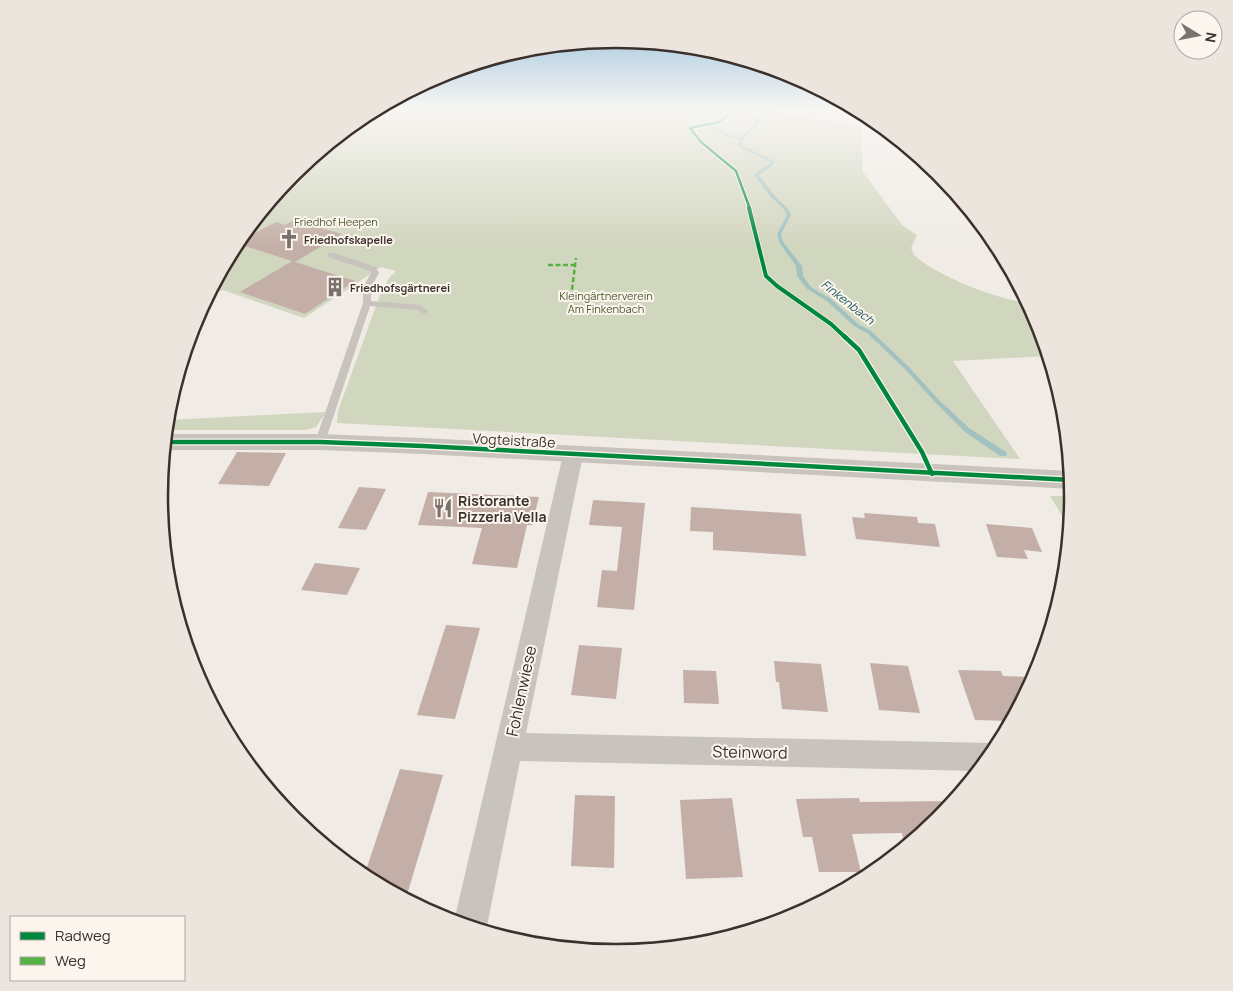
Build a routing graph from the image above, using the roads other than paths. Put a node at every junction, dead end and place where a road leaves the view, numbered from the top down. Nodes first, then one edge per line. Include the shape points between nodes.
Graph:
1 (331, 255) dead end
2 (367, 304) junction
3 (424, 311) dead end
4 (171, 442) edge
5 (320, 442) junction
6 (573, 455) junction
7 (1064, 480) edge
8 (509, 747) junction
9 (980, 757) edge
10 (471, 920) edge

1 - 2 lane via 373,269 375,273 367,287
2 - 3 lane
2 - 5 lane
4 - 5 street, Vogteistraße
5 - 6 street, Vogteistraße
6 - 7 street, Vogteistraße
6 - 8 street, Fohlenwiese
8 - 9 street, Steinword
8 - 10 street, Fohlenwiese

